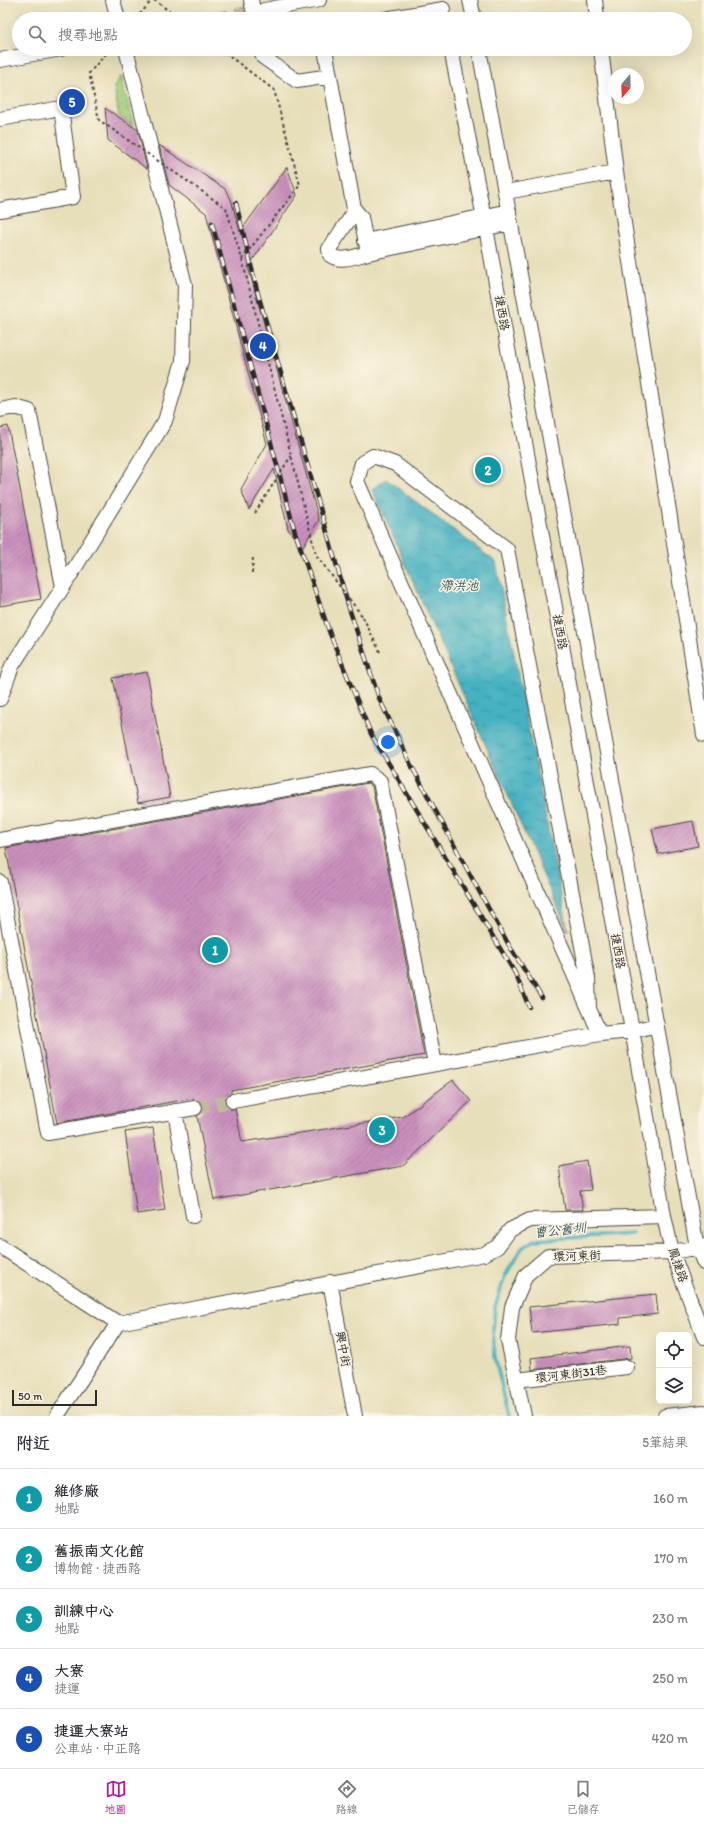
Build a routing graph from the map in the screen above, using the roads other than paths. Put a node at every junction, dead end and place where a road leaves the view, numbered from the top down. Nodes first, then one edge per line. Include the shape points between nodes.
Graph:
1 (113, 0) edge
2 (251, 0) edge
3 (319, 0) edge
4 (470, 0) edge
5 (595, 0) edge
6 (444, 9) edge
7 (116, 12) edge
8 (258, 12) edge
9 (268, 12) tunnel mouth
10 (426, 12) edge
11 (473, 12) edge
12 (596, 12) edge
13 (22, 56) edge
14 (128, 56) edge
15 (263, 56) edge
16 (327, 56) edge
17 (452, 56) edge
18 (480, 56) edge
19 (602, 56) edge
20 (0, 60) edge
21 (330, 76) junction
22 (0, 119) edge
23 (616, 172) junction
24 (506, 192) junction
25 (0, 210) edge
26 (354, 210) junction
27 (510, 217) junction
28 (485, 223) junction
29 (367, 247) junction
30 (0, 410) edge
31 (63, 587) junction
32 (0, 699) edge
33 (704, 735) edge
34 (0, 840) edge
35 (0, 882) edge
36 (589, 1009) junction
37 (657, 1026) junction
38 (632, 1031) junction
39 (600, 1034) junction
40 (434, 1064) junction
41 (233, 1101) tunnel mouth
42 (195, 1108) tunnel mouth
43 (175, 1111) junction
44 (690, 1204) joint
45 (193, 1216) dead end
46 (664, 1216) junction
47 (0, 1246) edge
48 (690, 1249) edge
49 (704, 1263) edge
50 (330, 1282) junction
51 (118, 1323) junction
52 (704, 1336) edge
53 (626, 1367) dead end
54 (516, 1380) junction
55 (704, 1412) edge
56 (57, 1416) edge
57 (355, 1416) edge
58 (524, 1416) edge
59 (665, 1416) edge

1 - 7 street
2 - 8 street
3 - 9 street
4 - 11 street
5 - 12 street
6 - 10 street
13 - 20 street
14 - 31 street via 185,285 183,361 165,421
15 - 21 street via 297,81
16 - 21 street
17 - 28 street, 捷西路
18 - 24 street, 捷西路
19 - 23 street
21 - 26 street
22 - 25 street via 61,108 73,197
23 - 24 street
23 - 33 street
24 - 27 street, 捷西路
26 - 29 street via 360,217
26 - 29 street via 330,246 329,252 333,257 340,259
27 - 28 street
27 - 37 street, 捷西路
28 - 29 street
28 - 38 street, 捷西路
30 - 31 street via 15,407 29,411
31 - 32 street via 12,666
34 - 40 street via 370,774 380,781
35 - 43 street via 48,1133
36 - 36 street via 588,978 507,549 395,464 373,456 362,464 357,481
36 - 39 street
37 - 38 street
37 - 44 street, 捷西路
38 - 39 street
38 - 46 street, 捷西路
39 - 40 street
40 - 41 street
42 - 43 street
43 - 45 street
44 - 48 street, 鳳捷路
46 - 48 street, 鳳捷路
46 - 50 street via 530,1220 510,1230 497,1247 484,1254
47 - 51 street
48 - 49 street, 鳳捷路
48 - 52 street, 鳳捷路
48 - 54 street, 環河東街 via 548,1256 526,1275 512,1307 508,1340
50 - 51 street
50 - 57 street, 興中街
51 - 56 street
53 - 54 street, 環河東街31巷
54 - 58 street, 環河東街
55 - 59 street

